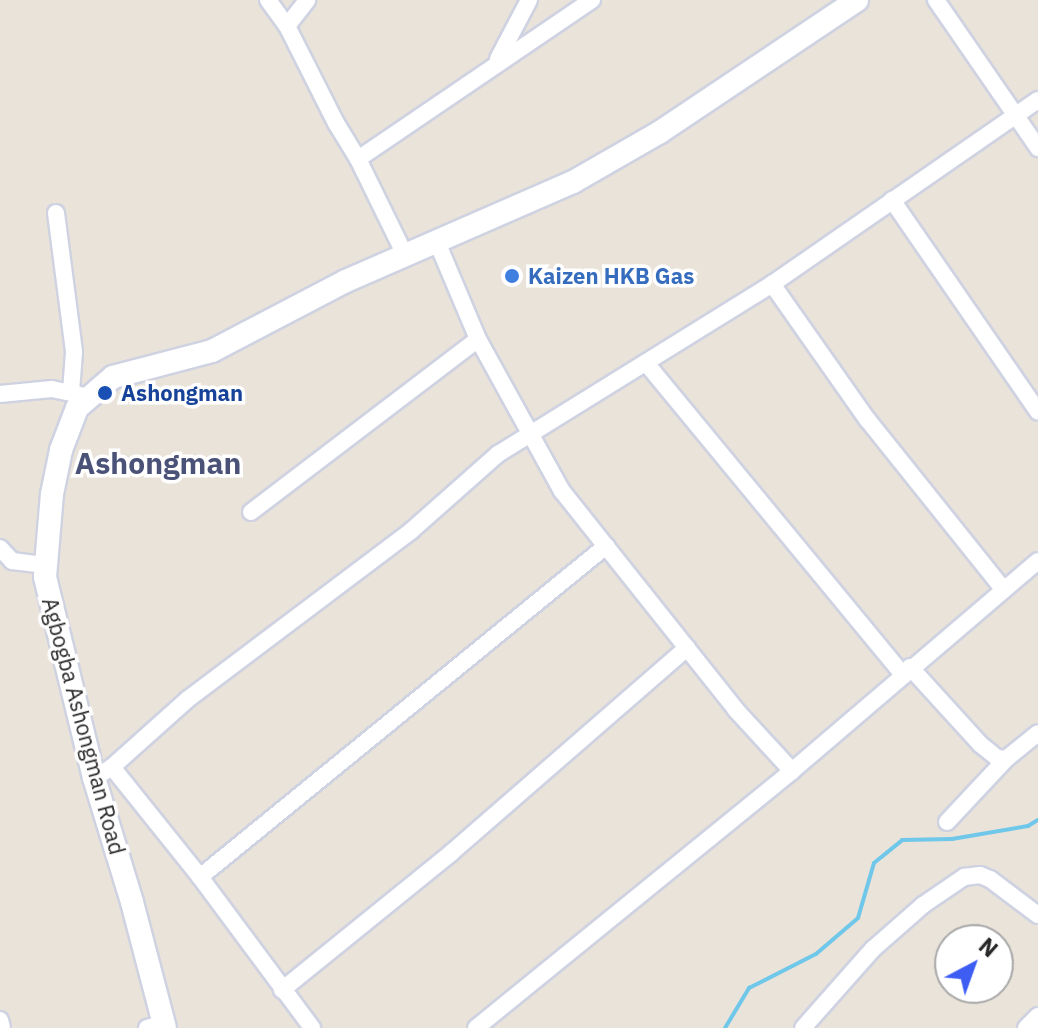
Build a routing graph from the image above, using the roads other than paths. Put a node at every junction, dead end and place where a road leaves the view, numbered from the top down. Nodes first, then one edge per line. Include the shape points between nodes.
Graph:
1 (268, 0) edge
2 (307, 0) edge
3 (529, 0) edge
4 (592, 0) edge
5 (857, 0) edge
6 (936, 0) edge
7 (287, 26) junction
8 (495, 64) junction
9 (1038, 100) edge
10 (1015, 116) junction
11 (1038, 148) edge
12 (358, 159) junction
13 (892, 200) junction
14 (56, 213) dead end
15 (437, 242) junction
16 (405, 255) junction
17 (772, 284) junction
18 (478, 339) junction
19 (646, 363) junction
20 (0, 394) edge
21 (78, 394) junction
22 (1038, 412) edge
23 (530, 433) junction
24 (251, 512) dead end
25 (606, 546) junction
26 (0, 548) edge
27 (1038, 561) edge
28 (44, 565) junction
29 (1003, 589) junction
30 (687, 648) junction
31 (906, 670) junction
32 (1038, 733) edge
33 (1006, 759) junction
34 (792, 771) junction
35 (103, 773) junction
36 (947, 822) dead end
37 (200, 877) junction
38 (1038, 915) edge
39 (282, 990) junction
40 (1038, 1016) edge
41 (0, 1020) edge
42 (159, 1026) edge
43 (2, 1028) edge
44 (312, 1028) edge
45 (476, 1028) edge
46 (803, 1028) edge
47 (1026, 1028) edge

1 - 7 street
2 - 7 street
3 - 8 street
4 - 8 street
5 - 15 street via 631,150 573,182
6 - 10 street
7 - 12 street
8 - 12 street
9 - 10 street
10 - 11 street
10 - 13 street
12 - 16 street
13 - 17 street
13 - 22 street
14 - 21 street
15 - 16 street
15 - 18 street
16 - 21 street via 212,351 113,377
17 - 19 street
17 - 29 street via 876,430
18 - 23 street
18 - 24 street
19 - 23 street
19 - 31 street
20 - 21 street via 33,389
21 - 28 street, Agbogba Ashongman Road via 52,494
23 - 25 street via 562,491
23 - 35 street via 498,454 411,531 188,699
25 - 30 street
25 - 37 street
26 - 28 street via 12,561
27 - 29 street
28 - 35 street, Agbogba Ashongman Road
29 - 31 street
30 - 34 street
30 - 39 street via 451,853
31 - 33 street via 980,744
31 - 34 street
32 - 33 street
33 - 36 street
34 - 45 street
35 - 37 street
35 - 42 street, Agbogba Ashongman Road
37 - 39 street
38 - 46 street via 990,879 964,877 873,949
39 - 44 street
40 - 47 street
41 - 43 street

